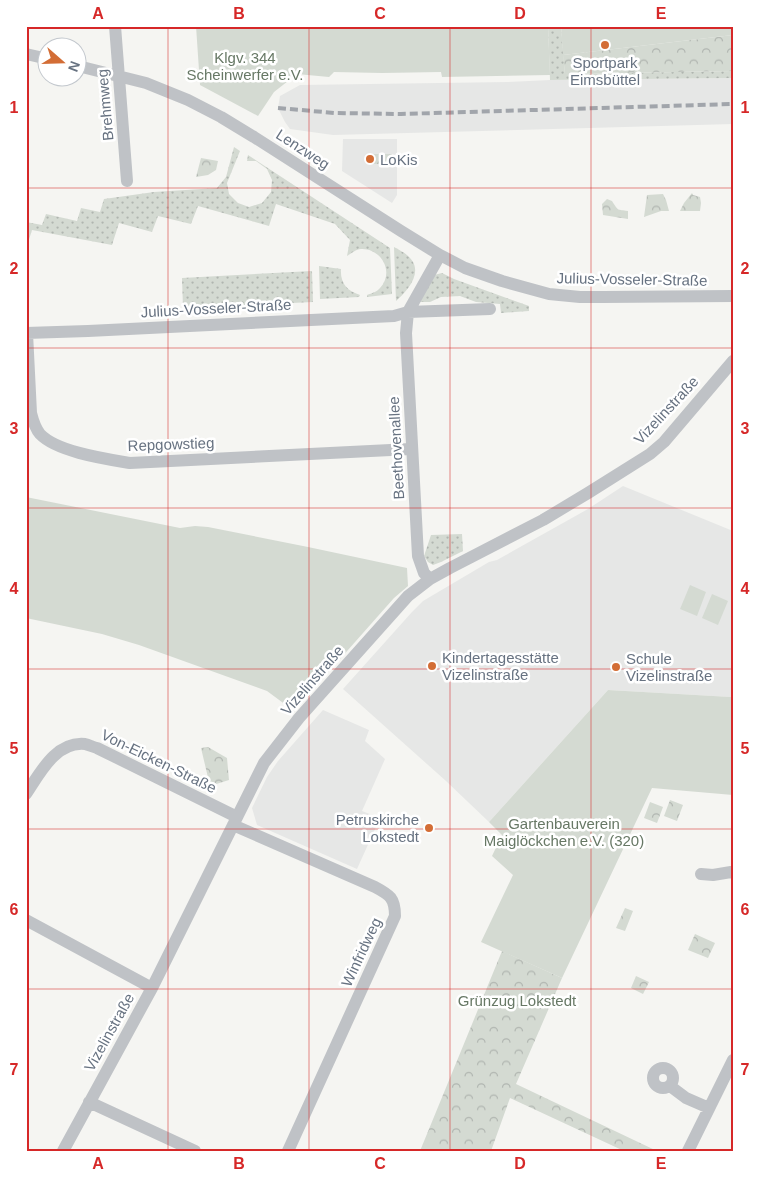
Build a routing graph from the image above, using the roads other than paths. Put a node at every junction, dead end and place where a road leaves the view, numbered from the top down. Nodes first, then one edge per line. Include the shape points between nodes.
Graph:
1 (115, 26) edge
2 (88, 68) edge
3 (119, 76) junction
4 (128, 182) dead end
5 (440, 255) junction
6 (502, 281) joint
7 (733, 296) edge
8 (490, 309) dead end
9 (408, 312) junction
10 (26, 333) edge
11 (733, 362) edge
12 (412, 449) junction
13 (430, 580) junction
14 (26, 794) edge
15 (235, 821) junction
16 (733, 873) edge
17 (702, 874) dead end
18 (26, 920) edge
19 (152, 988) junction
20 (733, 1060) edge
21 (670, 1086) dead end
22 (89, 1102) junction
23 (709, 1108) junction
24 (63, 1151) edge
25 (195, 1151) edge
26 (288, 1151) edge
27 (688, 1151) edge

1 - 3 street, Brehmweg
2 - 3 street, Lenzweg
3 - 4 street, Brehmweg
3 - 5 street, Lenzweg via 146,83 221,116
5 - 6 street, Lenzweg
5 - 9 street
6 - 7 street, Julius-Vosseler-Straße via 549,294 580,297
8 - 9 street, Julius-Vosseler-Straße
9 - 10 street, Julius-Vosseler-Straße via 394,316
9 - 12 street, Beethovenallee via 406,333
10 - 12 street, Repgowstieg via 33,422 40,434 62,447 130,463
11 - 13 street, Vizelinstraße via 650,454 558,511
12 - 13 street, Beethovenallee via 418,556
13 - 15 street, Vizelinstraße via 408,596 299,718 264,763
14 - 15 street, Von-Eicken-Straße via 53,756 62,749 86,744
15 - 19 street, Vizelinstraße
15 - 26 street, Winfridweg via 375,887 390,895 395,905 395,916
16 - 17 street
18 - 19 street
19 - 22 street, Vizelinstraße
20 - 23 street
21 - 23 street via 686,1098
22 - 24 street, Vizelinstraße
22 - 25 street
23 - 27 street

